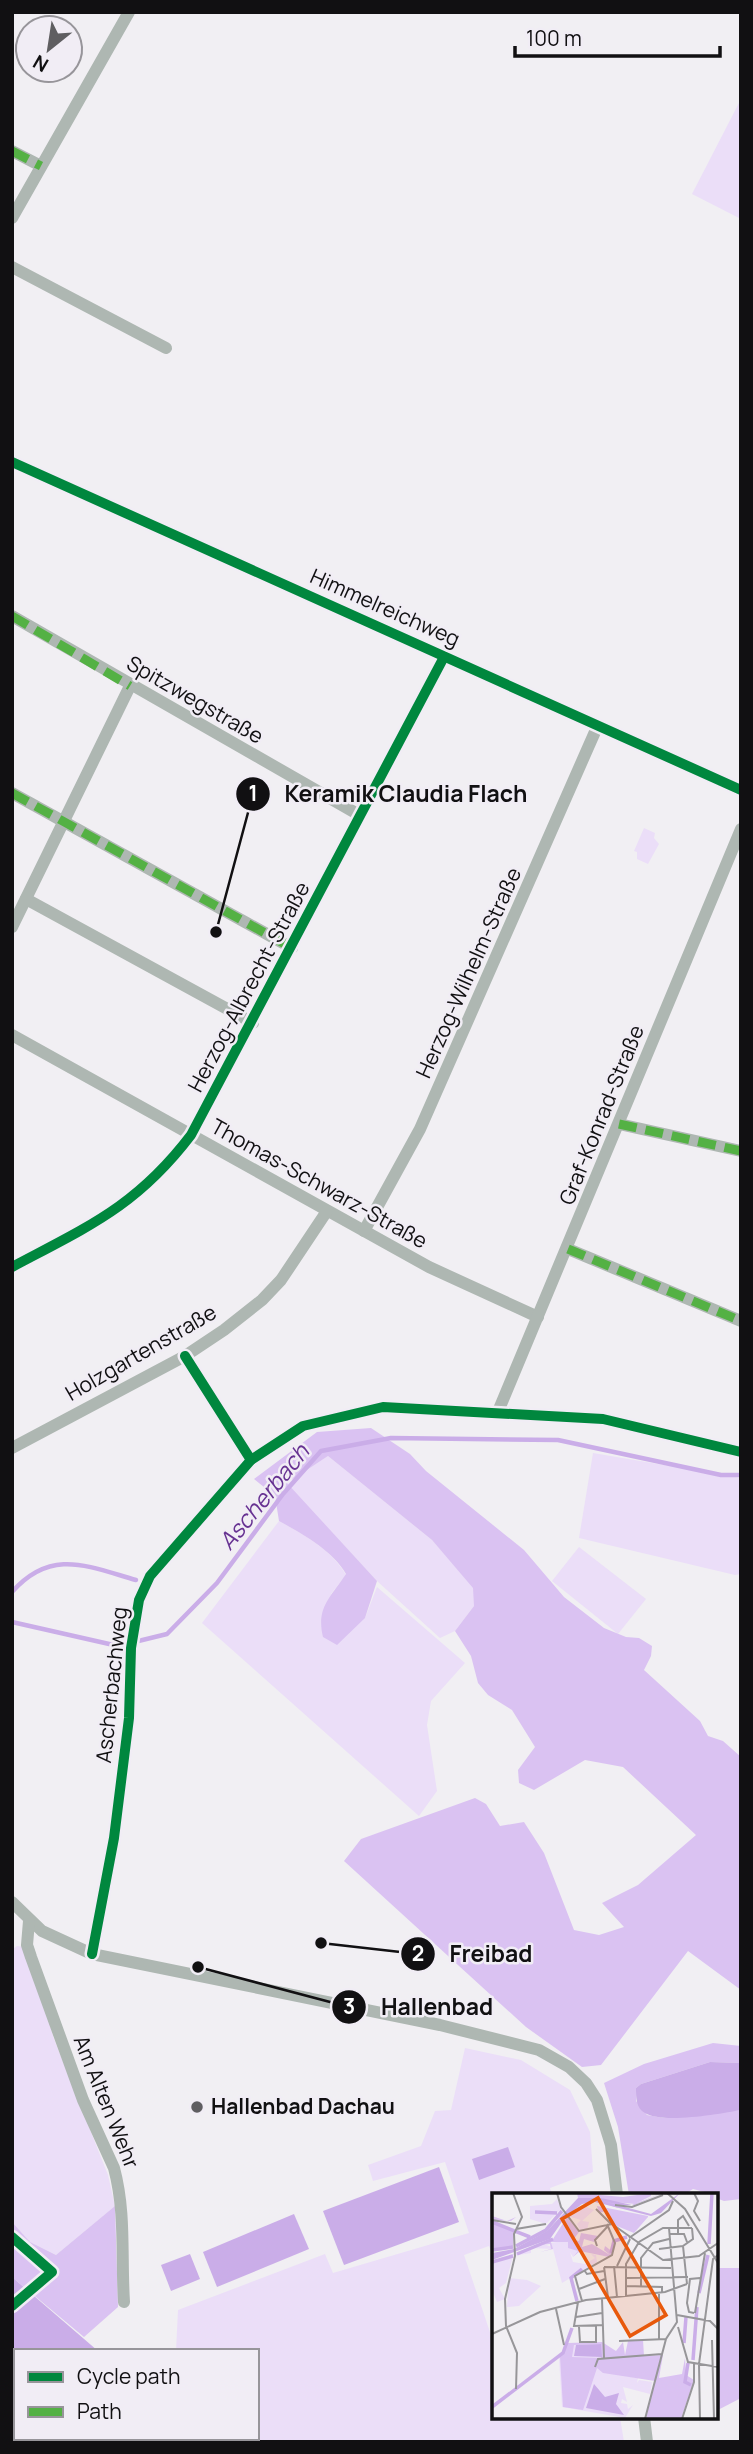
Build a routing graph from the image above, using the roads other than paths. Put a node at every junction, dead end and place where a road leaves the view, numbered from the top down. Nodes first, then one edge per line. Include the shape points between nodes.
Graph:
1 (129, 12) edge
2 (12, 151) edge
3 (41, 166) junction
4 (12, 218) edge
5 (12, 267) edge
6 (166, 348) dead end
7 (12, 462) edge
8 (12, 615) edge
9 (444, 657) junction
10 (130, 686) junction
11 (598, 725) junction
12 (741, 790) edge
13 (12, 793) edge
14 (361, 816) junction
15 (64, 824) junction
16 (741, 829) edge
17 (26, 899) junction
18 (12, 927) edge
19 (292, 947) junction
20 (253, 1023) junction
21 (12, 1035) edge
22 (619, 1124) junction
23 (191, 1135) junction
24 (741, 1151) edge
25 (327, 1210) junction
26 (364, 1231) junction
27 (568, 1249) junction
28 (12, 1267) edge
29 (538, 1317) junction
30 (741, 1321) edge
31 (497, 1414) junction
32 (12, 1448) edge
33 (741, 1452) edge
34 (12, 1902) edge
35 (29, 1921) junction
36 (92, 1954) junction
37 (617, 2193) edge
38 (124, 2302) dead end
39 (644, 2419) edge
40 (647, 2442) edge

1 - 3 street
2 - 3 street
3 - 4 street
5 - 6 street
7 - 9 street, Himmelreichweg
8 - 10 street, Spitzwegstraße
9 - 11 street, Himmelreichweg
9 - 14 street, Herzog-Albrecht-Straße
10 - 14 street, Spitzwegstraße
10 - 15 street
11 - 12 street, Himmelreichweg
11 - 26 street, Herzog-Wilhelm-Straße via 453,1058
13 - 15 street
14 - 19 street, Herzog-Albrecht-Straße
15 - 17 street
15 - 19 street
16 - 22 street, Graf-Konrad-Straße
17 - 18 street
17 - 20 street
19 - 20 street, Herzog-Albrecht-Straße
20 - 23 street, Herzog-Albrecht-Straße
21 - 23 street, Thomas-Schwarz-Straße
22 - 24 street
22 - 27 street, Graf-Konrad-Straße
23 - 25 street, Thomas-Schwarz-Straße
23 - 28 street, Herzog-Albrecht-Straße via 161,1173 119,1209
25 - 26 street, Thomas-Schwarz-Straße
25 - 32 street, Holzgartenstraße via 281,1280 223,1330 185,1356
26 - 29 street, Thomas-Schwarz-Straße
27 - 29 street, Graf-Konrad-Straße
27 - 30 street
29 - 31 street, Graf-Konrad-Straße
31 - 33 street, Ascherbachweg via 603,1419
31 - 36 street, Ascherbachweg via 383,1407 303,1426 251,1460 150,1576 139,1600 131,1648 120,1791
34 - 35 street
35 - 36 street via 57,1940
35 - 38 street, Am Alten Wehr via 27,1945 119,2188 124,2215
36 - 37 street via 540,2050 569,2067 597,2100 610,2137
39 - 40 street

